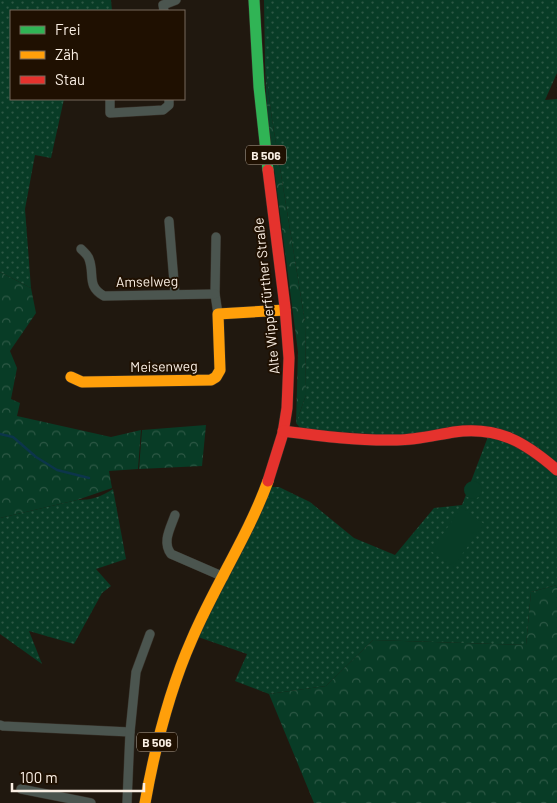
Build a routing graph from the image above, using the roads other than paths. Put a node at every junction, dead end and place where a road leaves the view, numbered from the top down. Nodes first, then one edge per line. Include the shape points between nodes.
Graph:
1 (176, 0) edge
2 (254, 0) edge
3 (163, 5) edge
4 (110, 100) edge
5 (169, 100) edge
6 (169, 221) dead end
7 (216, 237) dead end
8 (82, 249) dead end
9 (175, 294) junction
10 (215, 294) junction
11 (285, 310) junction
12 (218, 314) junction
13 (71, 377) dead end
14 (283, 431) junction
15 (557, 470) edge
16 (174, 516) dead end
17 (224, 577) junction
18 (150, 634) dead end
19 (1, 728) edge
20 (130, 732) junction
21 (21, 790) dead end
22 (91, 803) edge
23 (127, 803) edge
24 (145, 803) edge

1 - 3 street
2 - 11 main road, Alte Wipperfürther Straße / B 506 via 262,125
4 - 5 street via 110,114 163,110 169,105
6 - 9 street
7 - 10 street
8 - 9 street, Amselweg via 89,258 93,286 104,296
9 - 10 street, Amselweg
10 - 12 street
11 - 12 main road
11 - 14 main road, Alte Wipperfürther Straße / B 506 via 290,387
12 - 13 main road, Meisenweg via 220,370 211,380 82,382
14 - 15 main road via 362,440 400,440 457,431 488,431 508,435 538,452
14 - 17 main road, Alte Wipperfürther Straße / B 506 via 260,501
16 - 17 street via 166,540 171,554
17 - 24 main road, Alte Wipperfürther Straße / B 506 via 192,637 174,682 154,752
18 - 20 street via 136,672
19 - 20 street
20 - 23 street
21 - 22 street

